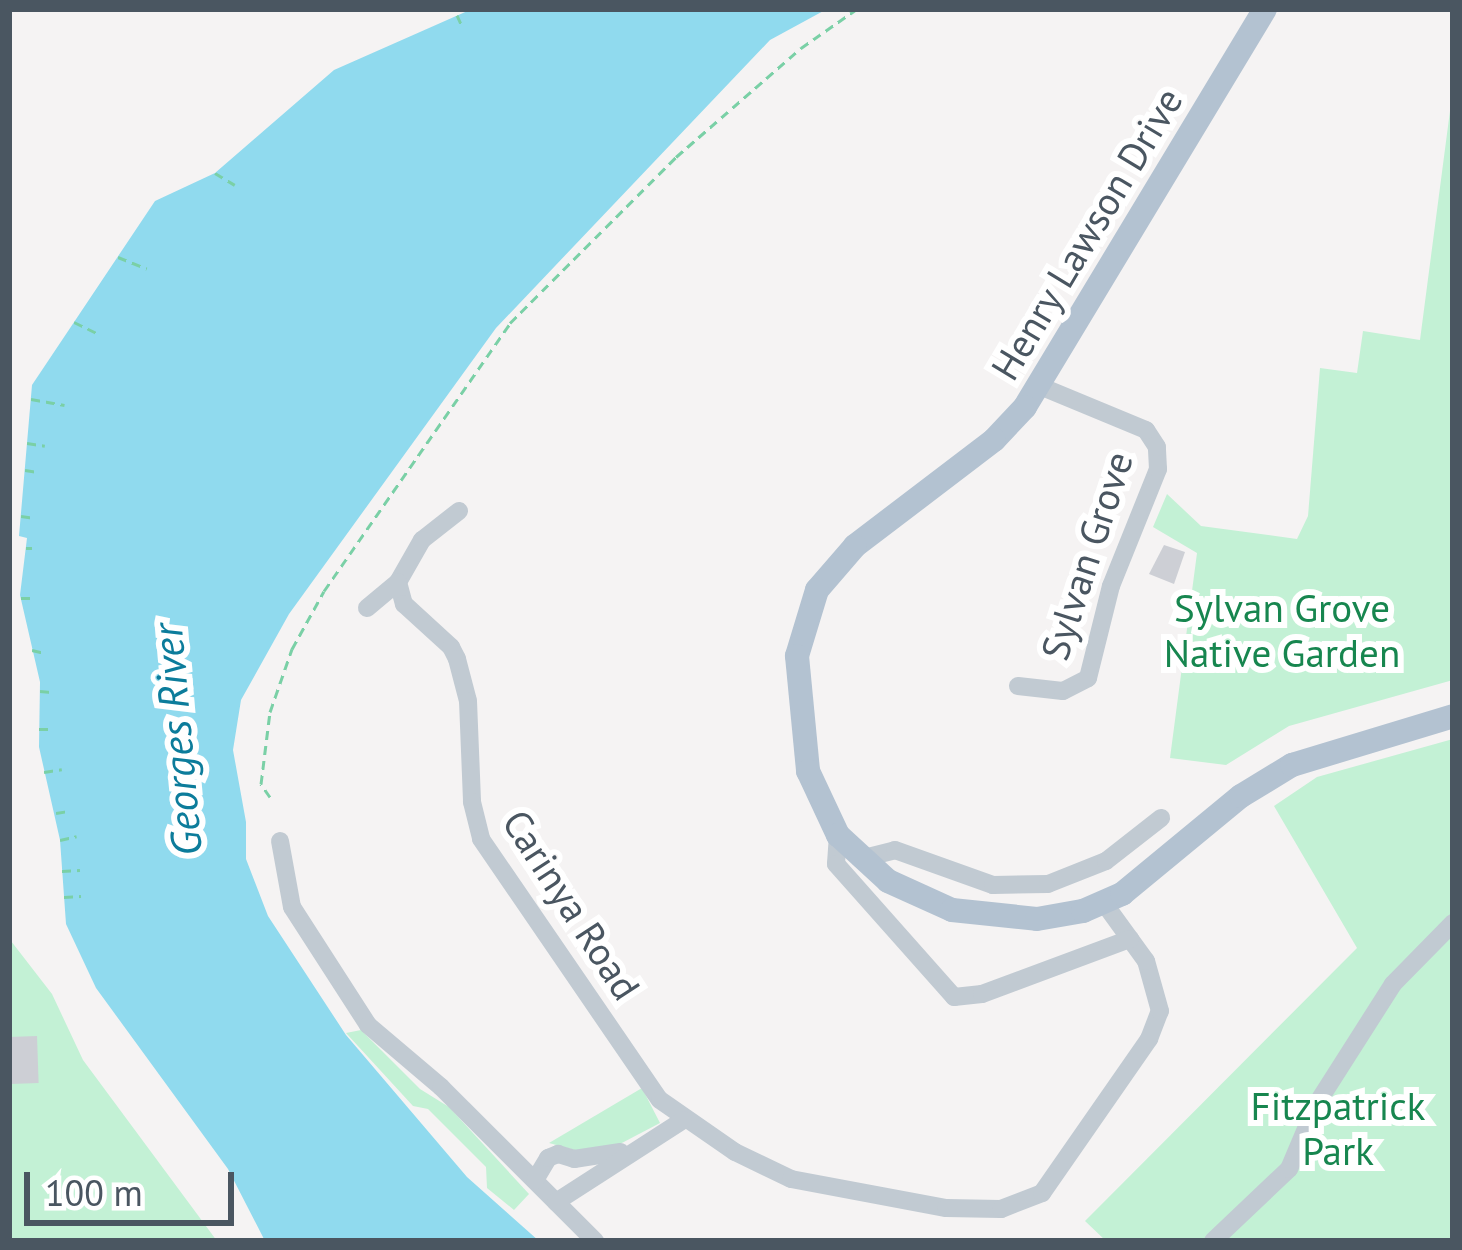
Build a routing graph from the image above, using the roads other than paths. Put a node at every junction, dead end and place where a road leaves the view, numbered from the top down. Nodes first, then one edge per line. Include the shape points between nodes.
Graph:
1 (1265, 9) edge
2 (1040, 386) junction
3 (459, 511) dead end
4 (398, 582) junction
5 (367, 608) dead end
6 (1018, 686) dead end
7 (1453, 716) edge
8 (1160, 818) dead end
9 (838, 836) junction
10 (280, 841) dead end
11 (860, 859) junction
12 (1103, 903) junction
13 (1453, 923) edge
14 (1130, 939) junction
15 (683, 1120) junction
16 (637, 1147) junction
17 (537, 1178) junction
18 (556, 1202) junction
19 (578, 1225) junction
20 (563, 1241) edge
21 (595, 1241) edge
22 (1213, 1241) edge

1 - 2 main road, Henry Lawson Drive
2 - 6 street, Sylvan Grove via 1146,430 1159,469 1111,586 1088,678 1063,691
2 - 9 main road, Henry Lawson Drive via 994,440 855,546 811,602 797,656 800,713 811,782
3 - 4 street via 422,540
4 - 5 street
4 - 15 street, Carinya Road via 404,604 457,659 481,839 660,1100
7 - 12 main road, Henry Lawson Drive via 1277,773
8 - 11 street via 1106,861 1048,884 993,885 895,850
9 - 11 main road, Henry Lawson Drive
9 - 14 street, Henry Lawson Drive via 836,864 954,997
10 - 17 street via 292,908 368,1025
11 - 12 main road, Henry Lawson Drive via 904,890 969,914 1037,919
12 - 14 street, Carinya Road
13 - 22 street via 1393,984 1316,1106 1289,1169
14 - 15 street, Carinya Road via 1157,989 1154,1030 1060,1172 1023,1203 968,1210 791,1179
15 - 16 street
16 - 17 street via 574,1159 558,1154
16 - 18 street
17 - 18 street
18 - 19 street
19 - 20 street
19 - 21 street

